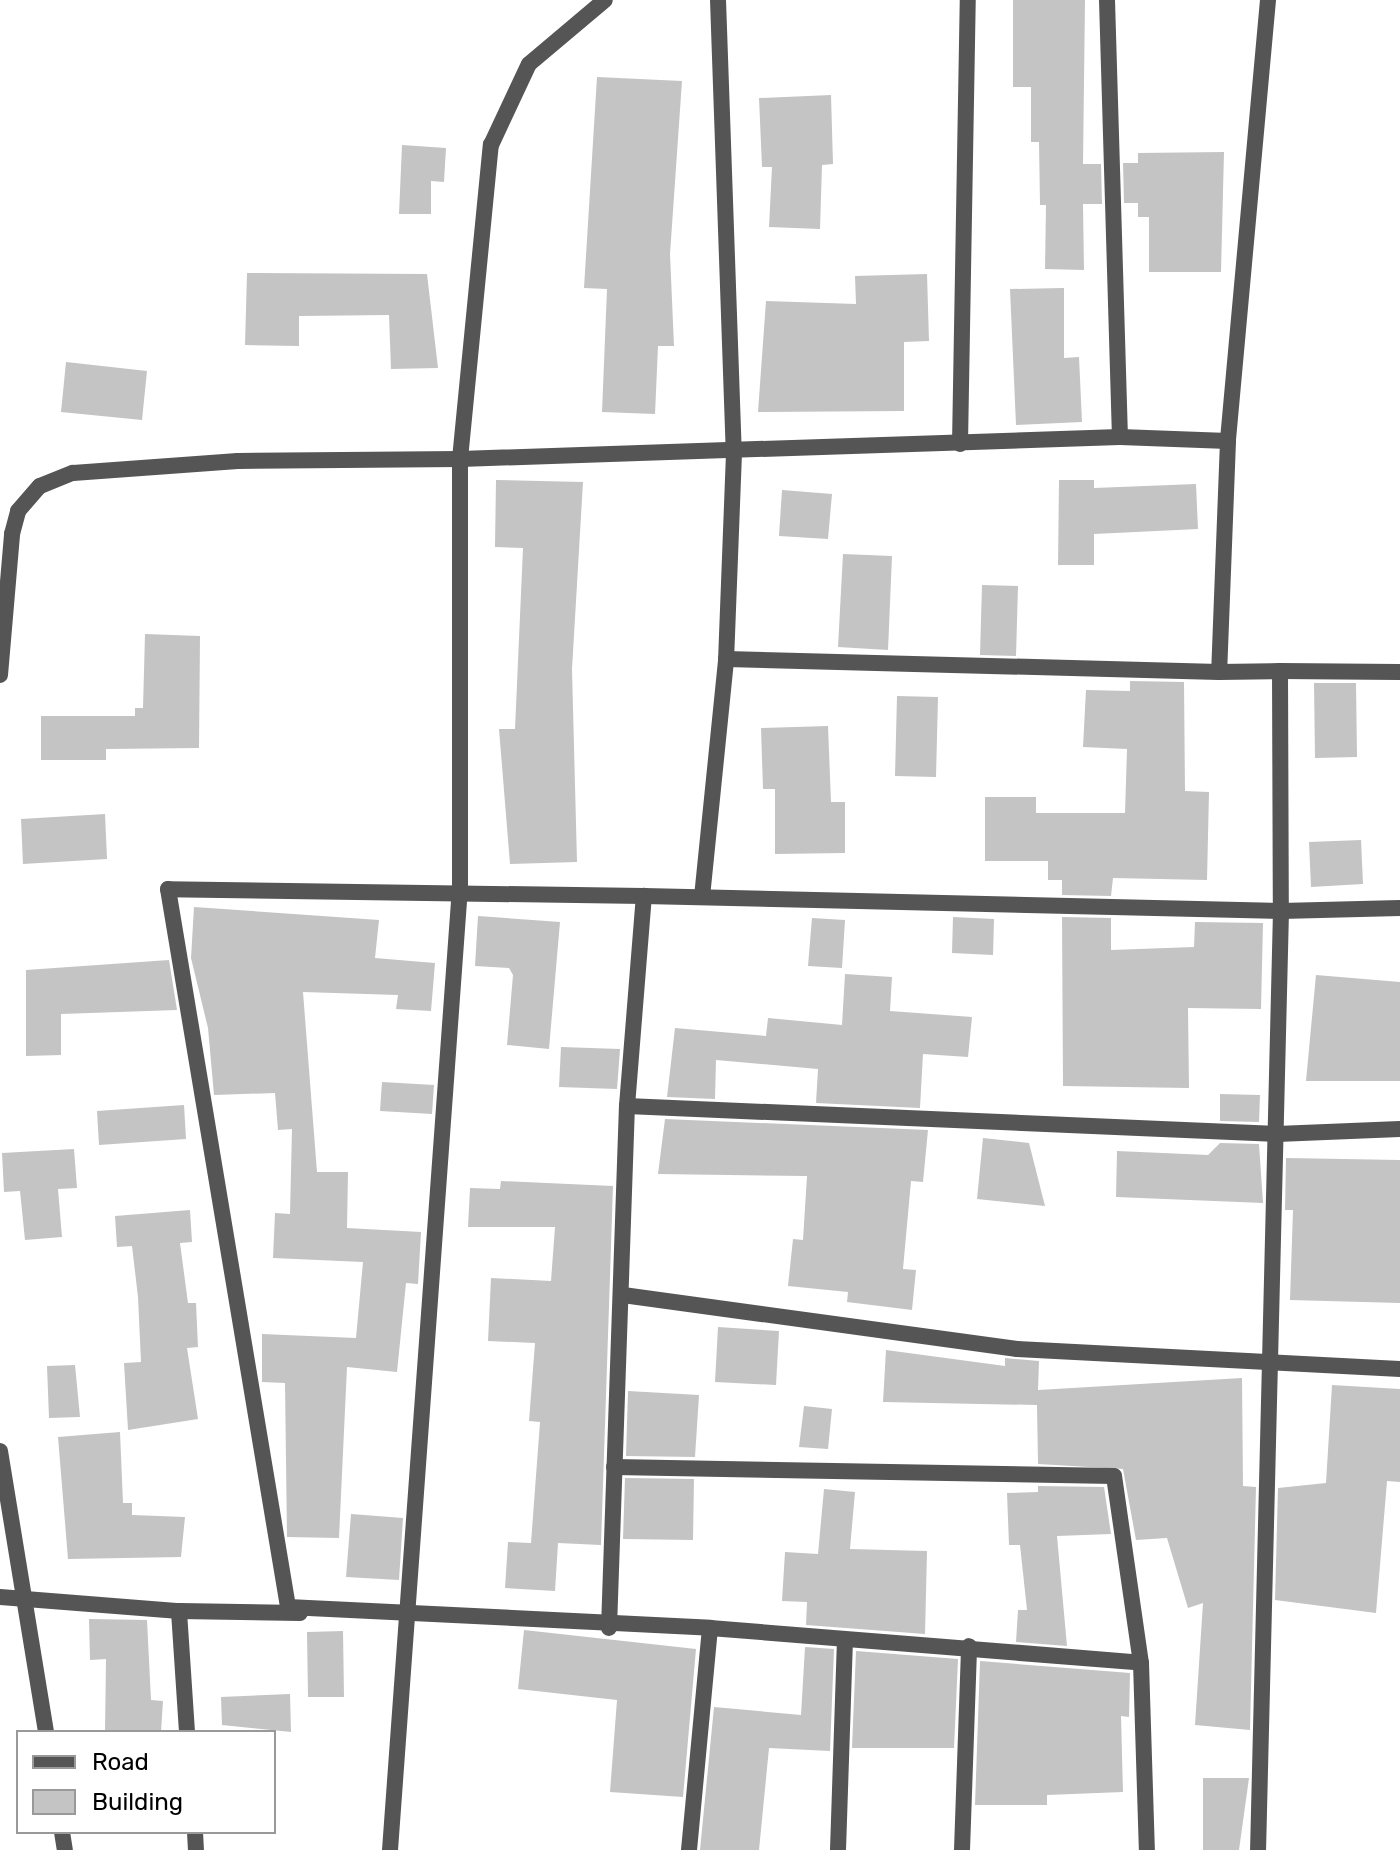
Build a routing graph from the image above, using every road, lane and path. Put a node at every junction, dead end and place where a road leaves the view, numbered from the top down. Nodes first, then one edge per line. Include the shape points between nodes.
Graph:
1 (605, 0) edge
2 (718, 0) edge
3 (968, 0) edge
4 (1107, 0) edge
5 (1268, 0) edge
6 (1120, 437) junction
7 (1228, 441) junction
8 (960, 444) junction
9 (734, 453) junction
10 (460, 459) junction
11 (726, 659) junction
12 (1280, 671) junction
13 (1219, 672) junction
14 (1399, 672) edge
15 (0, 675) edge
16 (460, 888) junction
17 (644, 896) junction
18 (702, 897) junction
19 (1400, 908) edge
20 (1281, 911) junction
21 (627, 1106) junction
22 (1400, 1129) edge
23 (1277, 1134) junction
24 (623, 1295) junction
25 (1273, 1366) junction
26 (1400, 1369) edge
27 (0, 1451) edge
28 (614, 1467) junction
29 (0, 1597) edge
30 (25, 1599) junction
31 (179, 1611) junction
32 (404, 1615) junction
33 (609, 1628) junction
34 (710, 1628) junction
35 (845, 1640) junction
36 (969, 1646) junction
37 (1141, 1663) junction
38 (46, 1730) edge
39 (187, 1730) edge
40 (390, 1850) edge
41 (689, 1850) edge
42 (838, 1850) edge
43 (962, 1850) edge
44 (1147, 1850) edge
45 (1258, 1850) edge

1 - 10 street via 529,64 491,145
2 - 9 street
3 - 8 street
4 - 6 street
5 - 7 street
6 - 7 street
6 - 8 street
7 - 13 street
8 - 9 street
9 - 10 street
9 - 11 street
10 - 15 street via 238,461 73,473 40,486 18,511 12,534
10 - 16 street
11 - 13 street
11 - 18 street
12 - 13 street
12 - 14 street
12 - 20 street
16 - 17 street
16 - 32 street
16 - 32 street via 168,889 288,1607
17 - 18 street
17 - 21 street
18 - 20 street
19 - 20 street
20 - 23 street
21 - 23 street
21 - 24 street
22 - 23 street
23 - 25 street
24 - 25 street via 1017,1349
24 - 28 street
25 - 26 street
25 - 45 street
27 - 30 street
28 - 33 street
28 - 37 street via 1114,1476
29 - 30 street
30 - 31 street
30 - 38 street
31 - 32 street
31 - 39 street
32 - 33 street
32 - 40 street
33 - 34 street
34 - 35 street
34 - 41 street
35 - 36 street
35 - 42 street
36 - 37 street
36 - 43 street
37 - 44 street

